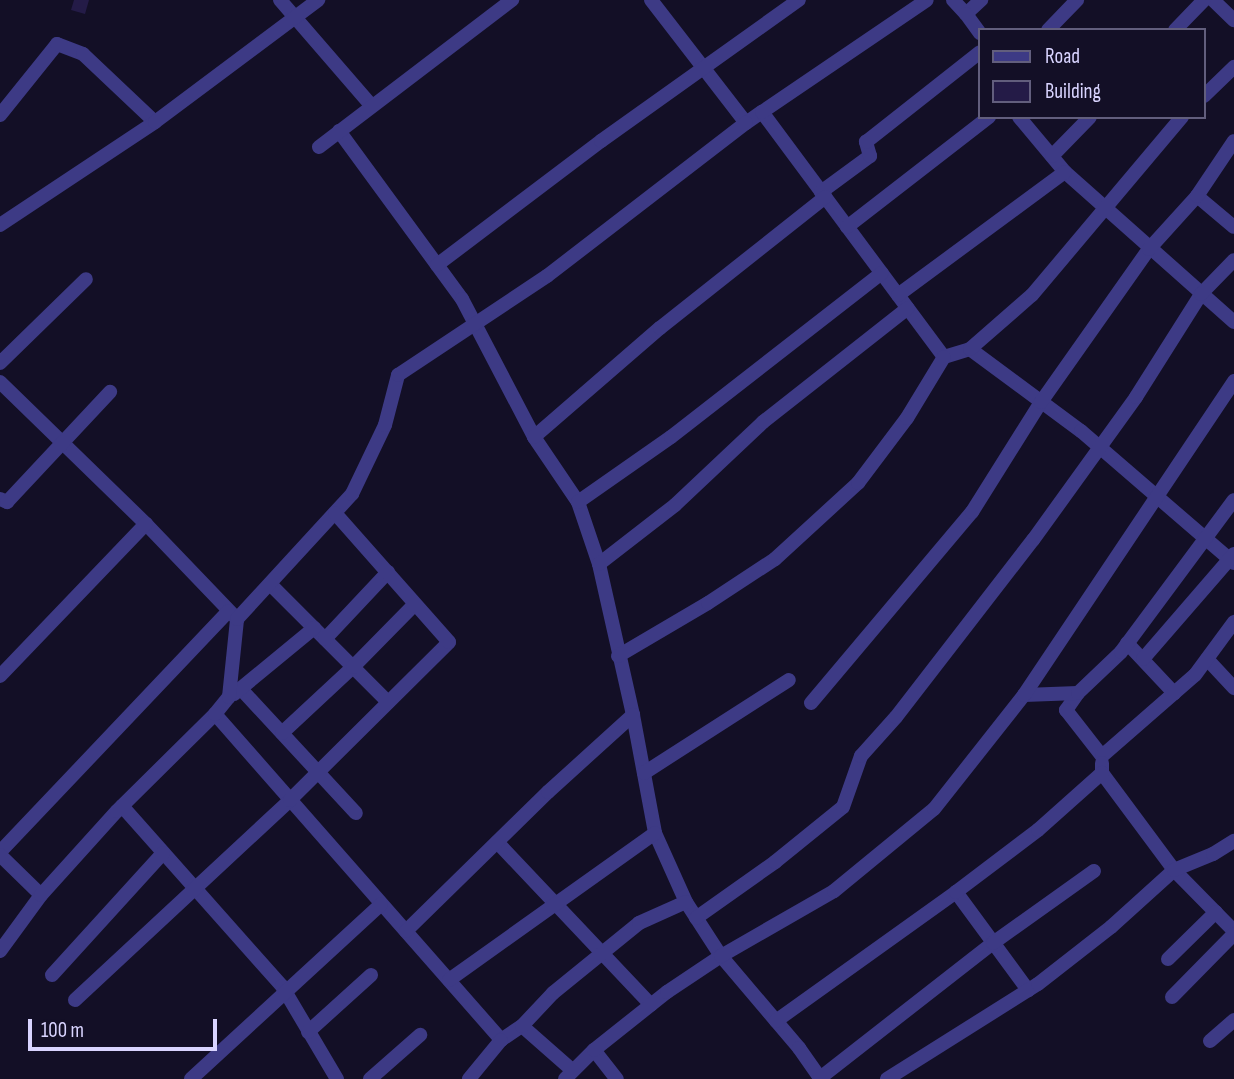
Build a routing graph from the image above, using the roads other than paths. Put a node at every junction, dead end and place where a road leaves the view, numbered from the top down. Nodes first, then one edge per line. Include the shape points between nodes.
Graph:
1 (280, 0) edge
2 (318, 0) edge
3 (512, 0) edge
4 (799, 0) edge
5 (927, 0) edge
6 (953, 0) edge
7 (981, 0) edge
8 (1077, 0) edge
9 (1204, 0) edge
10 (1213, 0) edge
11 (657, 2) edge
12 (966, 15) junction
13 (295, 16) junction
14 (1234, 20) edge
15 (1050, 28) edge
16 (1177, 28) edge
17 (978, 30) edge
18 (978, 54) edge
19 (1234, 67) edge
20 (704, 68) junction
21 (1206, 94) edge
22 (371, 105) junction
23 (762, 113) junction
24 (0, 115) edge
25 (986, 119) edge
26 (1021, 119) edge
27 (1088, 119) edge
28 (1180, 119) edge
29 (155, 122) junction
30 (746, 123) junction
31 (339, 131) junction
32 (1234, 141) edge
33 (318, 148) dead end
34 (1052, 156) junction
35 (1065, 172) junction
36 (823, 195) junction
37 (1198, 196) junction
38 (1104, 208) junction
39 (0, 225) edge
40 (848, 227) junction
41 (1234, 227) edge
42 (1149, 250) junction
43 (1234, 260) edge
44 (437, 265) junction
45 (882, 273) junction
46 (86, 279) dead end
47 (1201, 294) junction
48 (898, 295) junction
49 (908, 308) junction
50 (1234, 322) edge
51 (475, 325) junction
52 (970, 349) junction
53 (944, 357) junction
54 (0, 363) edge
55 (1234, 381) edge
56 (0, 382) edge
57 (110, 392) dead end
58 (1041, 402) junction
59 (534, 437) junction
60 (62, 442) junction
61 (1098, 447) junction
62 (1154, 496) junction
63 (0, 499) edge
64 (1234, 500) edge
65 (578, 502) junction
66 (335, 513) junction
67 (146, 524) junction
68 (1205, 538) junction
69 (1233, 559) edge
70 (599, 564) junction
71 (387, 572) junction
72 (270, 584) junction
73 (415, 604) junction
74 (233, 615) junction
75 (1234, 622) edge
76 (314, 628) junction
77 (325, 639) junction
78 (1127, 643) junction
79 (618, 656) junction
80 (1143, 659) junction
81 (1207, 659) junction
82 (353, 667) junction
83 (0, 676) edge
84 (789, 680) dead end
85 (1234, 688) edge
86 (235, 693) junction
87 (1078, 693) junction
88 (1174, 693) junction
89 (1024, 695) junction
90 (388, 702) junction
91 (811, 703) dead end
92 (215, 715) junction
93 (633, 715) junction
94 (282, 733) junction
95 (1102, 756) junction
96 (318, 772) junction
97 (644, 773) junction
98 (1102, 773) junction
99 (290, 800) junction
100 (122, 806) junction
101 (356, 813) dead end
102 (655, 833) junction
103 (1234, 841) edge
104 (497, 842) junction
105 (0, 853) edge
106 (163, 853) junction
107 (1174, 870) junction
108 (1094, 871) dead end
109 (195, 888) junction
110 (956, 892) junction
111 (41, 895) junction
112 (686, 902) junction
113 (381, 904) junction
114 (555, 904) junction
115 (1216, 912) junction
116 (696, 918) junction
117 (405, 931) junction
118 (1234, 932) edge
119 (993, 943) junction
120 (0, 951) edge
121 (601, 954) junction
122 (721, 956) junction
123 (1168, 959) dead end
124 (52, 975) dead end
125 (372, 975) dead end
126 (449, 980) junction
127 (1028, 990) junction
128 (285, 992) junction
129 (1172, 997) dead end
130 (75, 1000) dead end
131 (651, 1005) junction
132 (1234, 1020) edge
133 (776, 1021) junction
134 (523, 1026) junction
135 (308, 1032) junction
136 (420, 1035) dead end
137 (501, 1040) junction
138 (1210, 1041) dead end
139 (594, 1050) junction
140 (569, 1074) edge
141 (329, 1076) edge
142 (191, 1079) edge
143 (370, 1079) edge
144 (469, 1079) edge
145 (617, 1079) edge
146 (820, 1079) edge
147 (887, 1079) edge

1 - 13 street
2 - 13 street
3 - 22 street
4 - 20 street
5 - 23 street
6 - 12 street
7 - 12 street
8 - 15 street
9 - 16 street
10 - 14 street
11 - 20 street
12 - 17 street
13 - 22 street
13 - 29 street
18 - 36 street via 866,142 870,156
19 - 21 street
20 - 30 street
20 - 44 street
22 - 31 street
23 - 30 street
23 - 36 street
24 - 29 street via 57,44 83,54
25 - 40 street
26 - 34 street
27 - 34 street
28 - 38 street
29 - 39 street
30 - 51 street via 547,276
31 - 33 street
31 - 44 street
32 - 37 street
34 - 35 street
35 - 38 street
35 - 48 street
36 - 40 street
36 - 59 street
37 - 41 street
37 - 42 street
38 - 42 street
38 - 52 street via 1032,295
40 - 45 street
42 - 47 street
42 - 58 street
43 - 47 street
44 - 51 street
45 - 48 street
45 - 65 street via 671,437
46 - 54 street
47 - 50 street
47 - 61 street via 1136,397
48 - 49 street
49 - 53 street
49 - 70 street via 763,422 675,505
51 - 59 street
51 - 66 street via 398,375 385,425 352,494
52 - 53 street
52 - 58 street
53 - 79 street via 907,418 858,483 775,559
55 - 62 street
56 - 60 street
57 - 60 street
58 - 61 street
58 - 91 street via 972,512
59 - 65 street
60 - 63 street via 7,502
60 - 67 street
61 - 62 street
61 - 116 street via 1033,540 861,756 843,807
62 - 68 street
62 - 89 street
64 - 68 street
65 - 70 street
66 - 71 street
66 - 72 street
67 - 74 street
67 - 83 street
68 - 69 street
68 - 78 street
69 - 80 street
70 - 79 street
71 - 73 street
71 - 77 street
72 - 74 street
72 - 76 street
73 - 82 street
73 - 90 street via 449,642
74 - 86 street
74 - 105 street
75 - 81 street
76 - 77 street
76 - 86 street
77 - 82 street
78 - 80 street
78 - 87 street
79 - 93 street
80 - 88 street
81 - 85 street
81 - 88 street
82 - 90 street
82 - 94 street
84 - 97 street
86 - 92 street
86 - 94 street
87 - 89 street
87 - 95 street via 1066,710
88 - 95 street
89 - 122 street via 934,809 834,891
90 - 96 street
92 - 99 street
92 - 100 street
93 - 97 street
93 - 104 street
94 - 96 street
95 - 98 street
96 - 99 street
96 - 101 street
97 - 102 street
98 - 107 street
98 - 110 street via 1038,830
99 - 109 street
99 - 113 street
100 - 106 street
100 - 111 street
102 - 112 street
102 - 114 street
103 - 107 street
104 - 114 street
104 - 117 street
105 - 111 street
106 - 109 street
106 - 124 street
107 - 115 street
107 - 127 street
108 - 119 street
109 - 128 street
109 - 130 street
110 - 119 street
110 - 133 street
111 - 120 street
112 - 116 street
112 - 121 street via 639,923
113 - 117 street
113 - 128 street
114 - 121 street
114 - 126 street
115 - 118 street
115 - 123 street
116 - 122 street
117 - 126 street
118 - 129 street
119 - 127 street
119 - 146 street
121 - 131 street
121 - 134 street via 553,993
122 - 131 street
122 - 133 street
125 - 135 street
126 - 137 street
127 - 147 street
128 - 135 street
128 - 142 street
131 - 139 street
132 - 138 street
133 - 146 street
134 - 137 street
134 - 140 street
135 - 141 street
136 - 143 street
137 - 144 street
139 - 140 street
139 - 145 street

